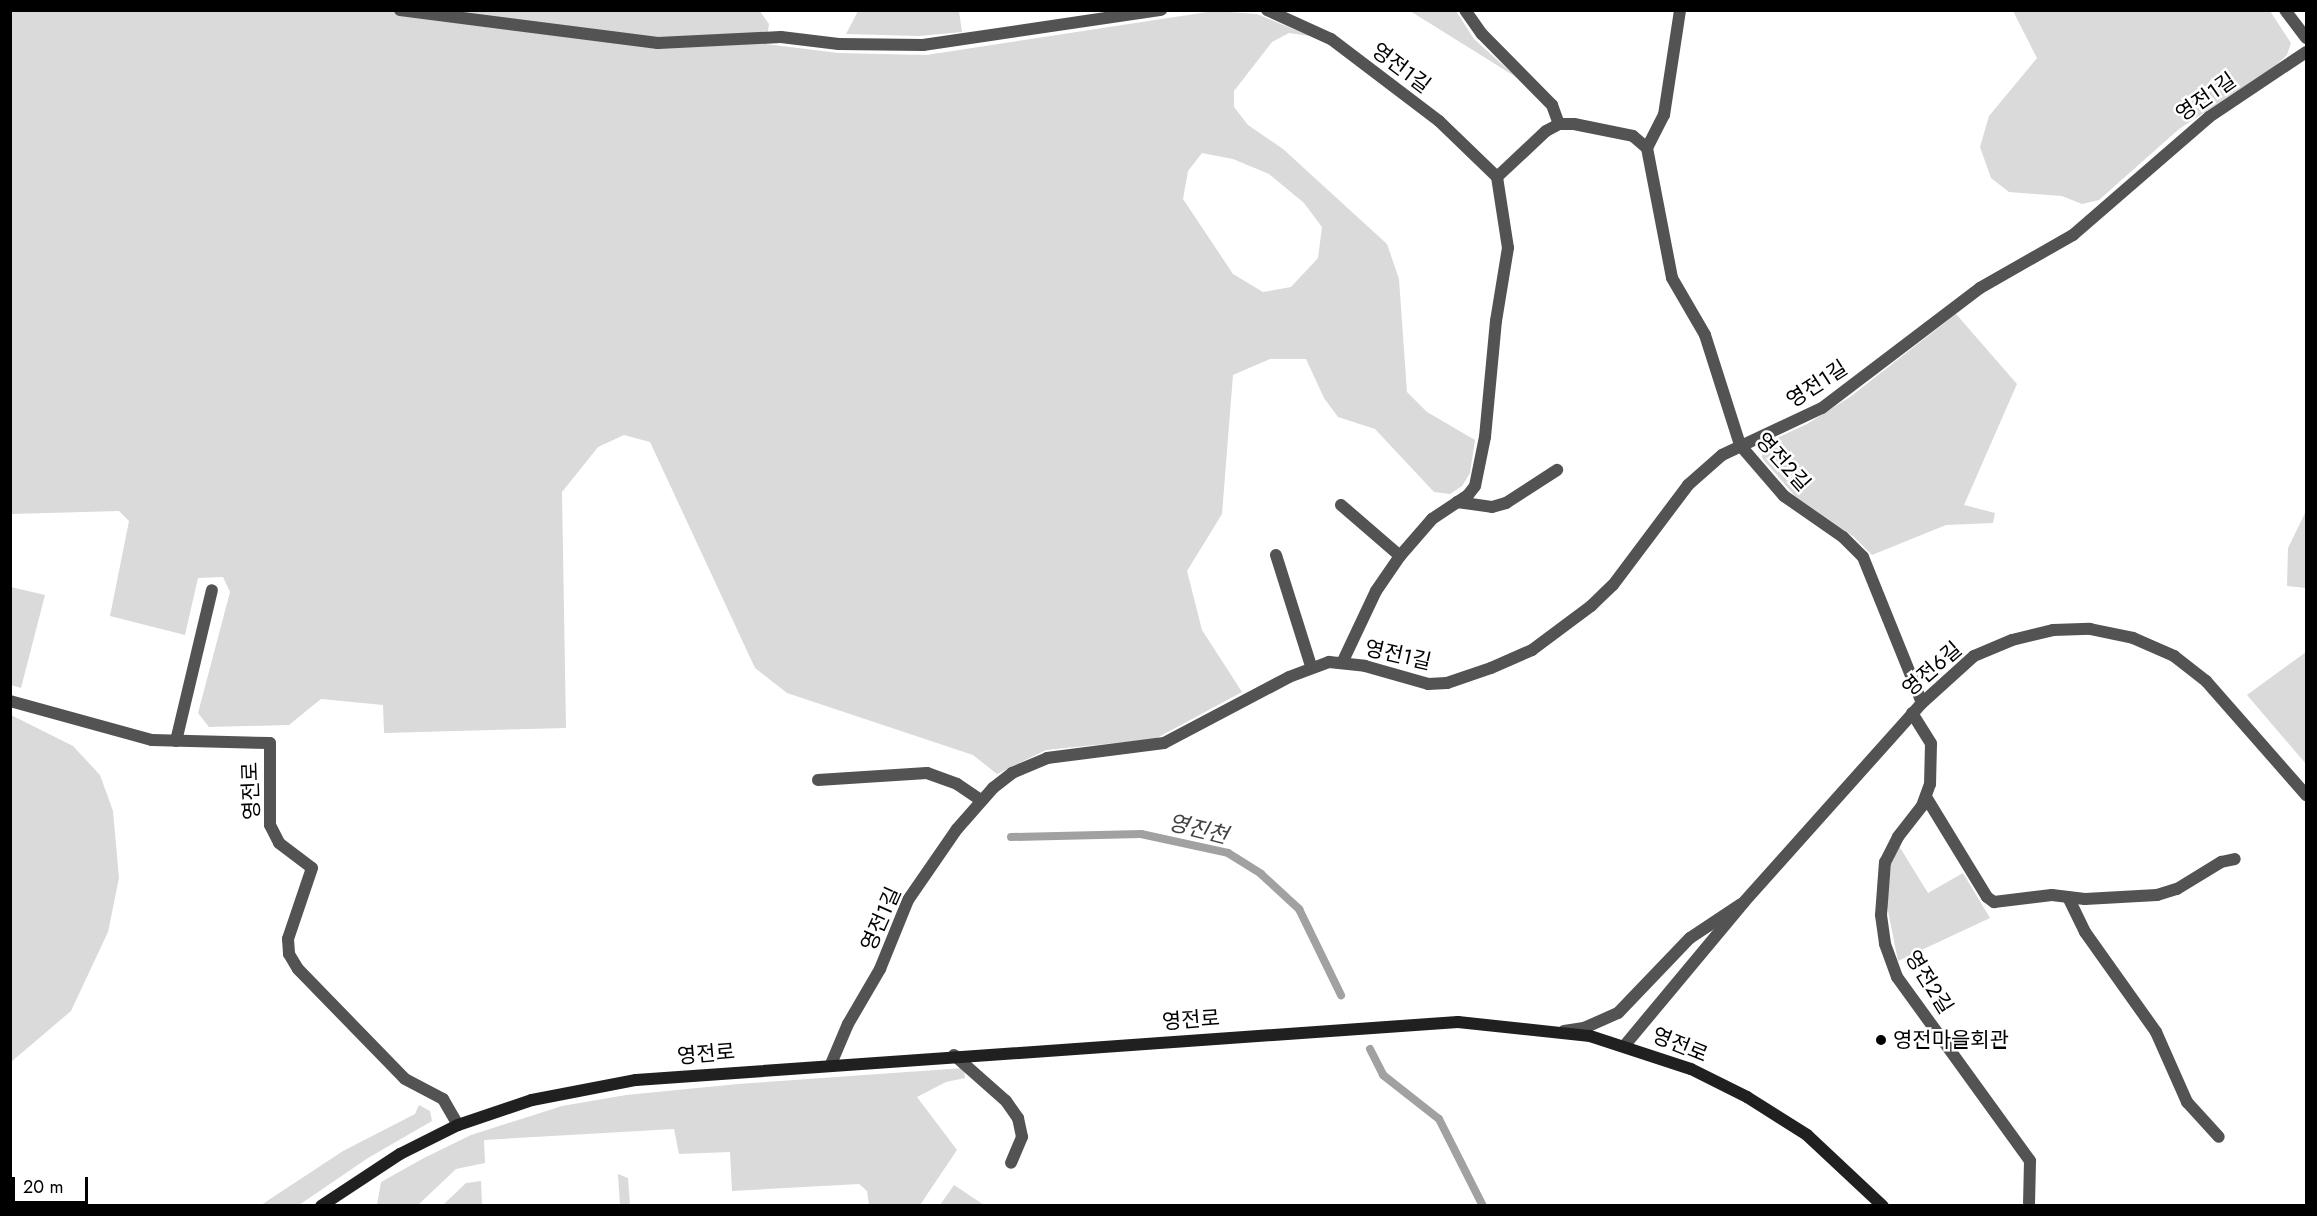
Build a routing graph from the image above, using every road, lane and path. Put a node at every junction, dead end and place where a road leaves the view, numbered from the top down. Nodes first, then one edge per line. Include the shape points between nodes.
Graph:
1 (400, 10) edge
2 (1161, 10) edge
3 (1267, 10) edge
4 (1465, 10) edge
5 (1680, 10) edge
6 (2285, 10) edge
7 (2307, 38) edge
8 (2307, 52) edge
9 (1559, 124) junction
10 (1647, 148) junction
11 (1497, 177) junction
12 (1740, 445) junction
13 (1557, 470) dead end
14 (1457, 502) junction
15 (1341, 505) dead end
16 (1276, 555) dead end
17 (1400, 556) junction
18 (212, 590) dead end
19 (1342, 663) junction
20 (1311, 666) junction
21 (10, 701) edge
22 (1922, 703) junction
23 (1912, 713) junction
24 (176, 741) junction
25 (818, 780) dead end
26 (2307, 795) edge
27 (1926, 797) junction
28 (981, 800) junction
29 (2235, 859) dead end
30 (2068, 897) junction
31 (1743, 902) junction
32 (1560, 1032) junction
33 (1625, 1045) junction
34 (954, 1055) junction
35 (831, 1064) junction
36 (458, 1125) junction
37 (2219, 1137) dead end
38 (1011, 1163) dead end
39 (321, 1206) edge
40 (1882, 1206) edge
41 (2029, 1206) edge

1 - 2 street via 658,43 781,37 839,44 923,45
3 - 11 street, 영전1길 via 1331,39 1439,121
4 - 9 street via 1482,34 1552,105
5 - 10 street via 1664,115
6 - 7 street
8 - 12 street, 영전1길 via 2209,117 2073,235 1980,288 1822,408
9 - 10 street via 1633,136
9 - 11 street via 1522,151
10 - 12 street, 영전2길 via 1670,269 1705,335
11 - 14 street, 영전1길 via 1509,248 1480,471 1468,495
12 - 19 street, 영전1길 via 1722,455 1688,485 1641,550 1591,606 1532,650 1491,668 1428,684
12 - 22 street, 영전2길 via 1784,496 1843,537 1863,557
13 - 14 street via 1506,503 1492,507
14 - 17 street, 영전1길 via 1438,514
15 - 17 street
16 - 20 street
17 - 19 street, 영전1길 via 1376,591
18 - 24 street
19 - 20 street, 영전1길
20 - 28 street, 영전1길 via 1164,743 1047,758 1012,773
21 - 24 street, 영전로 via 130,736
22 - 23 street, 영전6길
22 - 26 street, 영전6길 via 1974,656 2012,640 2053,630 2133,638 2174,656 2206,681
23 - 27 street, 영전2길 via 1931,744
23 - 31 street, 영전6길
24 - 36 street, 영전로 via 270,743 270,825 279,843 312,868 288,939 289,954 298,969 405,1079 443,1099
25 - 28 street via 927,773 957,784
27 - 30 street via 1987,897 2003,903 2037,896
27 - 41 street, 영전2길 via 1885,862 1881,915 1885,944 1897,976 2030,1161
28 - 35 street, 영전1길 via 908,900 880,969 848,1024
29 - 30 street via 2221,862 2177,889 2157,895
30 - 37 street via 2085,932 2156,1032 2187,1102
31 - 32 street, 영전6길 via 1690,938 1618,1013 1584,1028
31 - 33 street, 영전6길
32 - 33 street, 영전로
32 - 34 street, 영전로 via 1497,1024 1417,1023
33 - 40 street, 영전로 via 1691,1069 1774,1112 1836,1158
34 - 35 street, 영전로
34 - 38 street via 1006,1101 1018,1118 1022,1137
35 - 36 street, 영전로 via 613,1084 532,1100
36 - 39 street, 영전로 via 400,1154

